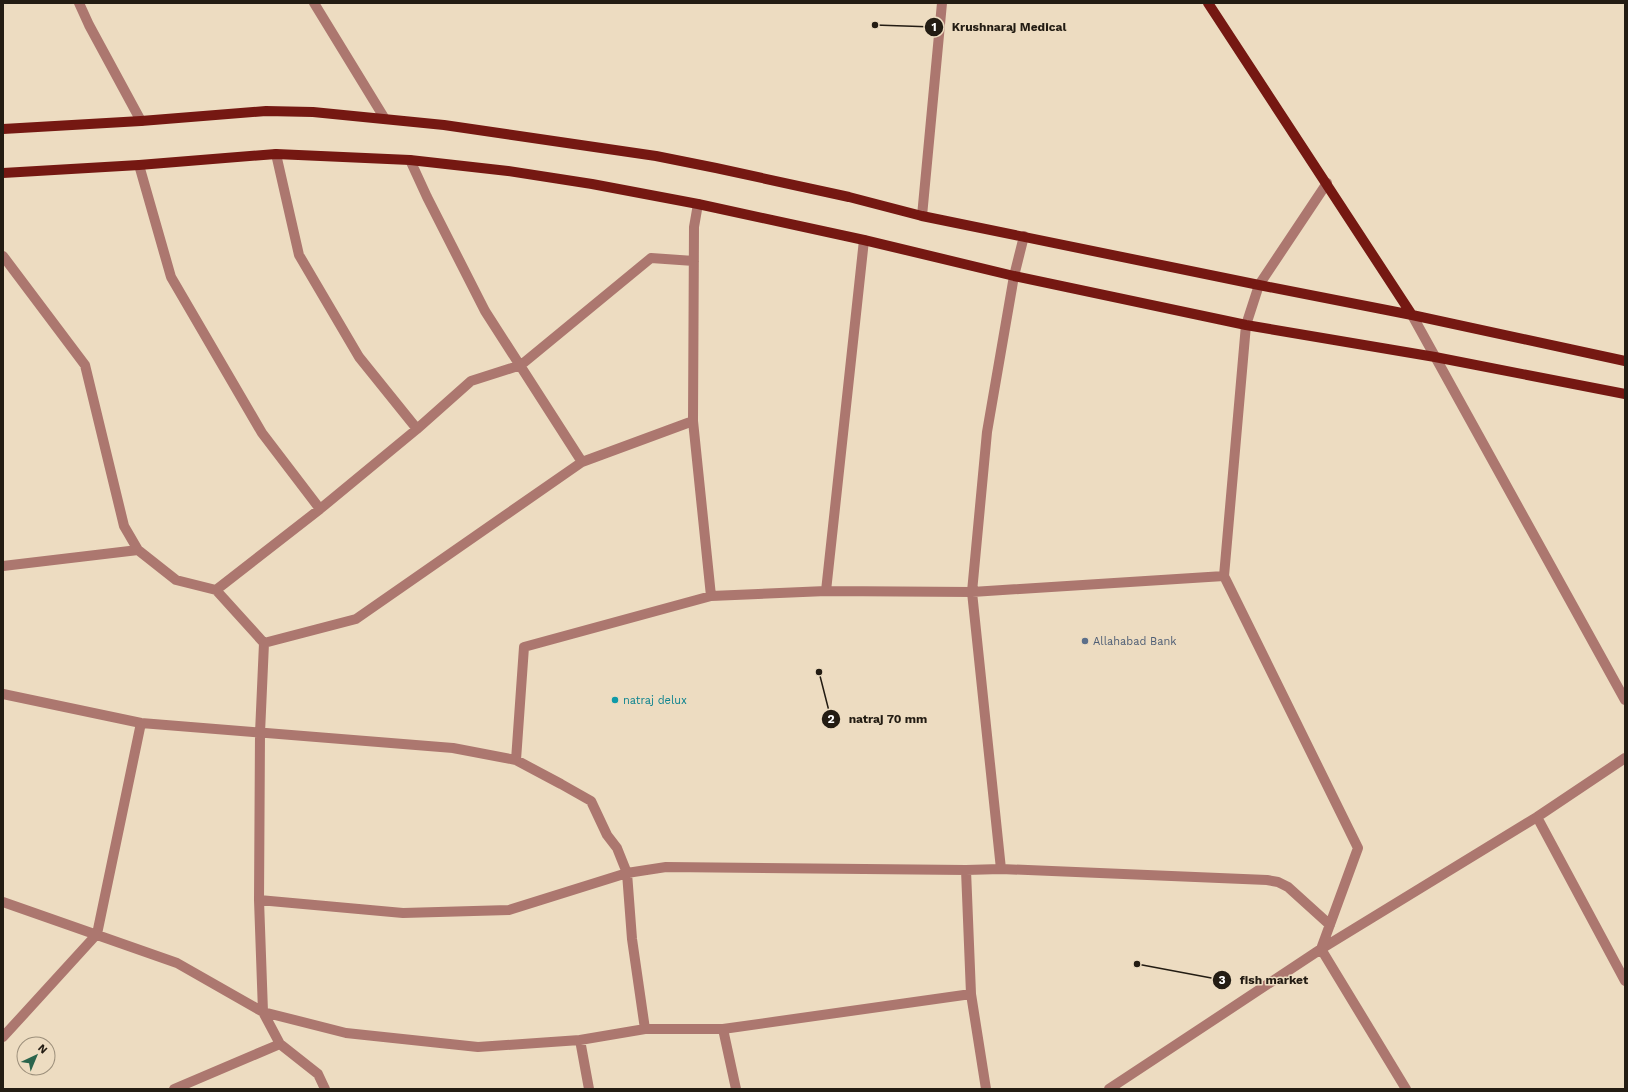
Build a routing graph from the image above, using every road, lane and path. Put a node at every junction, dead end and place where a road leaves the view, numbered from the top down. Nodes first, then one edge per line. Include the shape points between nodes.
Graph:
1 (79, 3) edge
2 (314, 3) edge
3 (942, 3) edge
4 (1208, 3) edge
5 (385, 119) junction
6 (141, 121) junction
7 (3, 129) edge
8 (276, 154) junction
9 (410, 160) junction
10 (139, 165) junction
11 (3, 173) edge
12 (1327, 183) junction
13 (698, 204) junction
14 (922, 216) junction
15 (1024, 236) junction
16 (864, 240) junction
17 (3, 256) edge
18 (694, 261) junction
19 (1014, 276) junction
20 (1259, 285) junction
21 (1412, 315) junction
22 (1246, 325) junction
23 (1435, 357) junction
24 (1625, 361) edge
25 (521, 365) junction
26 (1625, 394) edge
27 (693, 420) junction
28 (417, 429) junction
29 (582, 462) junction
30 (320, 509) junction
31 (138, 550) junction
32 (3, 566) edge
33 (1224, 576) junction
34 (216, 590) junction
35 (826, 591) junction
36 (972, 592) junction
37 (711, 596) junction
38 (264, 642) junction
39 (3, 694) edge
40 (1625, 700) edge
41 (141, 723) junction
42 (260, 733) junction
43 (1625, 758) edge
44 (516, 760) junction
45 (1537, 817) junction
46 (966, 870) junction
47 (1001, 870) junction
48 (627, 873) junction
49 (259, 900) junction
50 (3, 902) edge
51 (1330, 925) junction
52 (97, 934) junction
53 (1321, 949) junction
54 (1625, 981) edge
55 (971, 994) junction
56 (263, 1012) junction
57 (645, 1029) junction
58 (723, 1029) junction
59 (3, 1037) edge
60 (580, 1040) junction
61 (280, 1044) junction
62 (174, 1089) edge
63 (325, 1089) edge
64 (589, 1089) edge
65 (736, 1089) edge
66 (986, 1089) edge
67 (1109, 1089) edge
68 (1406, 1089) edge

1 - 6 street
2 - 5 street
3 - 14 street
4 - 12 main road
5 - 6 main road via 313,112 266,111
5 - 14 main road via 444,125 656,156
6 - 7 main road
8 - 9 main road
8 - 10 main road
8 - 28 street via 299,255 359,357
9 - 13 main road via 508,171
9 - 25 street via 485,311
10 - 11 main road
10 - 30 street via 171,277 262,433
12 - 20 street
12 - 21 main road
13 - 16 main road
13 - 18 street via 694,227
14 - 15 main road
15 - 19 street
15 - 20 main road
16 - 19 main road
16 - 35 street
17 - 31 street via 85,365 124,526
18 - 25 street via 651,258
18 - 27 street
19 - 22 main road
19 - 36 street via 987,432
20 - 21 main road
20 - 22 street
21 - 23 street
21 - 24 main road
22 - 23 main road
22 - 33 street
23 - 26 main road
23 - 40 street
25 - 28 street via 471,381
25 - 29 street
27 - 29 street
27 - 37 street
28 - 30 street
29 - 38 street via 356,619
30 - 34 street
31 - 32 street
31 - 34 street via 176,580
33 - 36 street
33 - 51 street via 1358,848
34 - 38 street
35 - 36 street
35 - 37 street
36 - 47 street
37 - 44 street via 524,647
38 - 42 street
39 - 41 street
41 - 42 street
41 - 52 street
42 - 44 street via 453,748
42 - 49 street
43 - 45 street
44 - 48 street via 591,802 607,835 617,848
45 - 53 street
45 - 54 street
46 - 47 street
46 - 48 street via 666,867
46 - 55 street
47 - 51 street via 1267,880 1288,887
48 - 49 street via 509,910 403,913
48 - 57 street via 632,939
49 - 56 street
50 - 52 street
51 - 53 street
52 - 56 street via 177,963
52 - 59 street
53 - 67 street
53 - 68 street
55 - 58 street
55 - 66 street
56 - 60 street via 346,1033 478,1047
56 - 61 street
57 - 58 street
57 - 60 street
58 - 65 street
60 - 64 street
61 - 62 street
61 - 63 street via 318,1074

